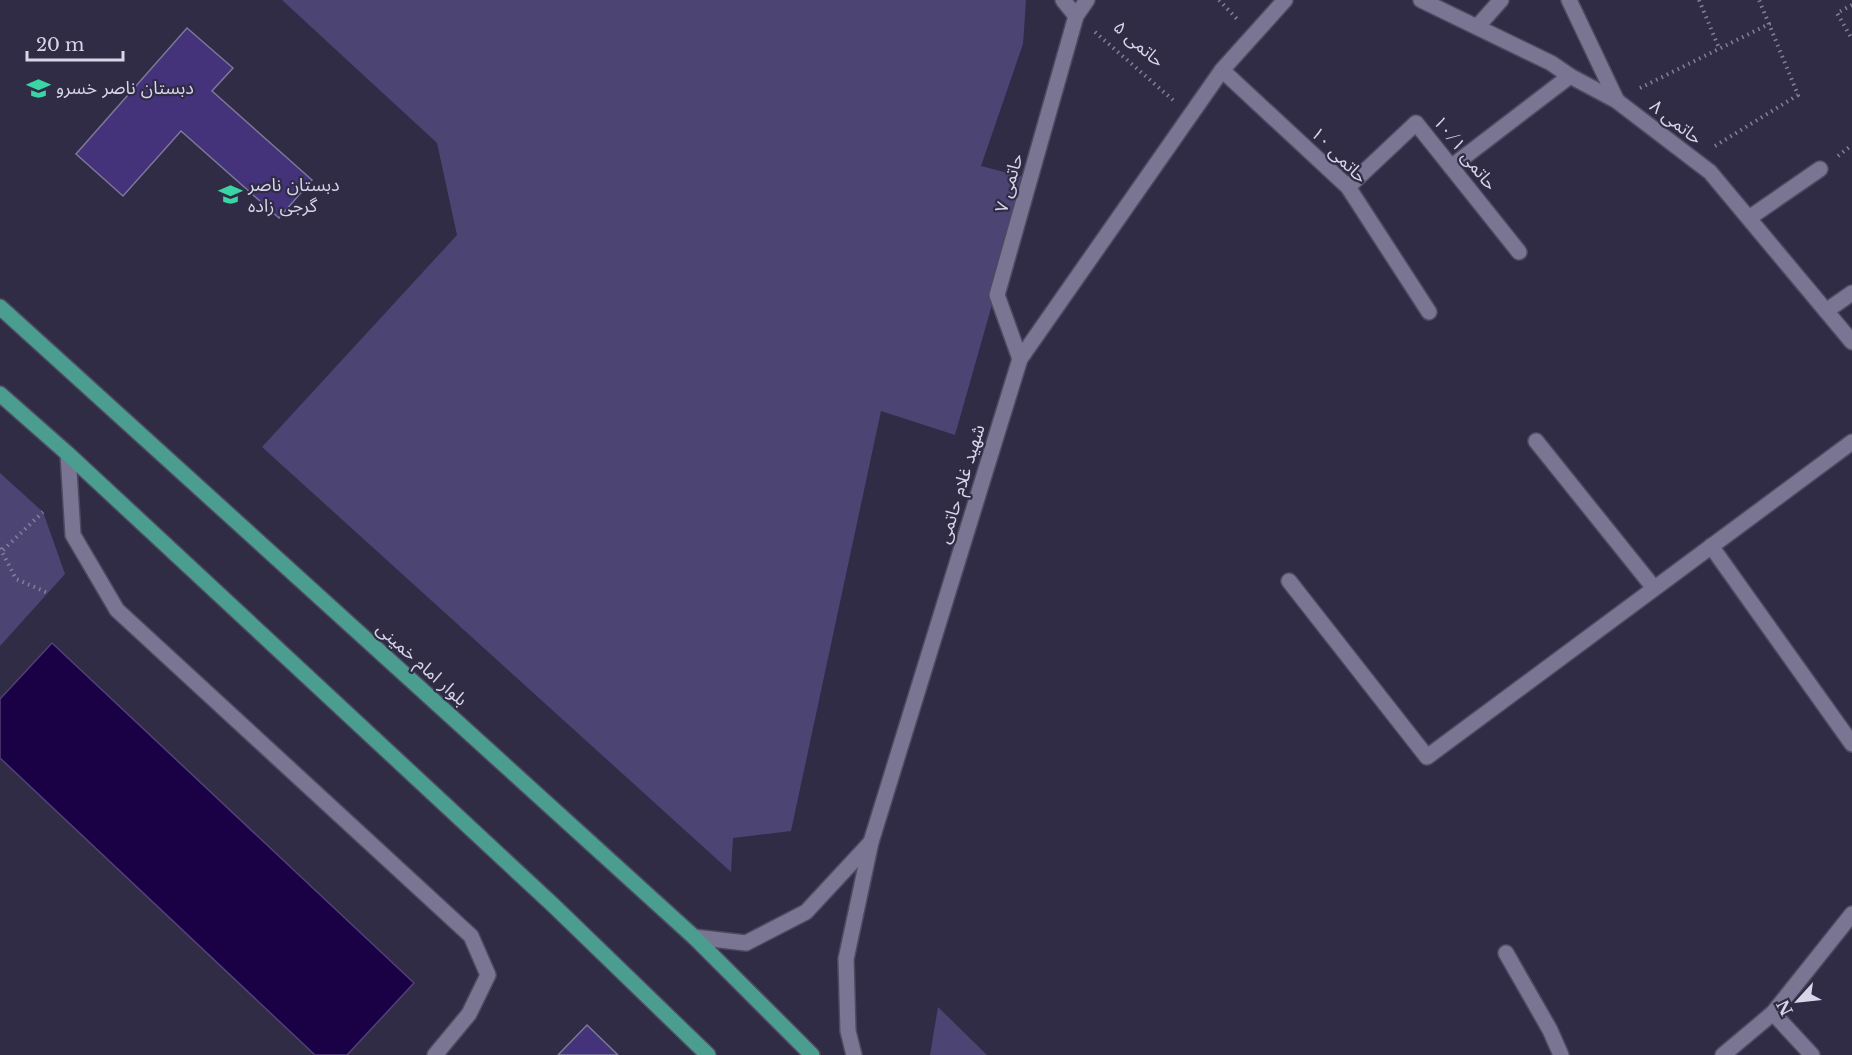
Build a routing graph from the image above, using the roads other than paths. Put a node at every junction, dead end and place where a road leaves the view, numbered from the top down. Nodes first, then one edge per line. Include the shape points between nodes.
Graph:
1 (1063, 0) edge
2 (1087, 0) edge
3 (1285, 0) edge
4 (1421, 0) edge
5 (1501, 0) edge
6 (1569, 0) edge
7 (1076, 16) junction
8 (1477, 27) junction
9 (1222, 70) junction
10 (1570, 76) junction
11 (1617, 101) junction
12 (1451, 167) junction
13 (1820, 169) dead end
14 (1348, 187) junction
15 (1749, 218) junction
16 (1519, 252) dead end
17 (1852, 293) edge
18 (0, 307) edge
19 (1826, 311) junction
20 (1429, 312) dead end
21 (1852, 342) edge
22 (1020, 359) junction
23 (0, 394) edge
24 (1536, 441) dead end
25 (1852, 442) edge
26 (68, 454) junction
27 (1712, 546) junction
28 (1289, 581) dead end
29 (1654, 588) junction
30 (1852, 744) edge
31 (871, 842) junction
32 (1852, 914) edge
33 (694, 937) junction
34 (1506, 953) dead end
35 (1773, 1013) junction
36 (435, 1055) edge
37 (708, 1055) edge
38 (812, 1055) edge
39 (854, 1055) edge
40 (1561, 1055) edge
41 (1724, 1055) edge
42 (1812, 1055) edge

1 - 7 street
2 - 7 street, حاتمی ۷
3 - 9 street, شهید غلام حاتمی
4 - 8 street, حاتمی ۸
5 - 8 street
6 - 11 street
7 - 22 street, حاتمی ۷ via 997,295
8 - 10 street, حاتمی ۸
9 - 14 street, حاتمی ۱۰
9 - 22 street, شهید غلام حاتمی
10 - 11 street, حاتمی ۸
10 - 12 street
11 - 15 street, حاتمی ۸ via 1710,172
12 - 14 street, حاتمی ۱۰/۱ via 1416,123
12 - 16 street, حاتمی ۱۰/۱
13 - 15 street
14 - 20 street, حاتمی ۱۰
15 - 19 street, حاتمی ۸
17 - 19 street
18 - 33 main road, بلوار امام خمینی
19 - 21 street, حاتمی ۸
22 - 31 street, شهید غلام حاتمی
23 - 26 main road
24 - 29 street
25 - 27 street
26 - 36 street via 74,535 117,610 471,936 488,975 469,1014
26 - 37 main road via 553,905
27 - 29 street
27 - 30 street
28 - 29 street via 1427,757
31 - 33 street, شهید غلام حاتمی via 806,912 746,943
31 - 39 street via 846,959 848,1031
32 - 35 street
33 - 38 main road, بلوار امام خمینی
34 - 40 street
35 - 41 street
35 - 42 street

